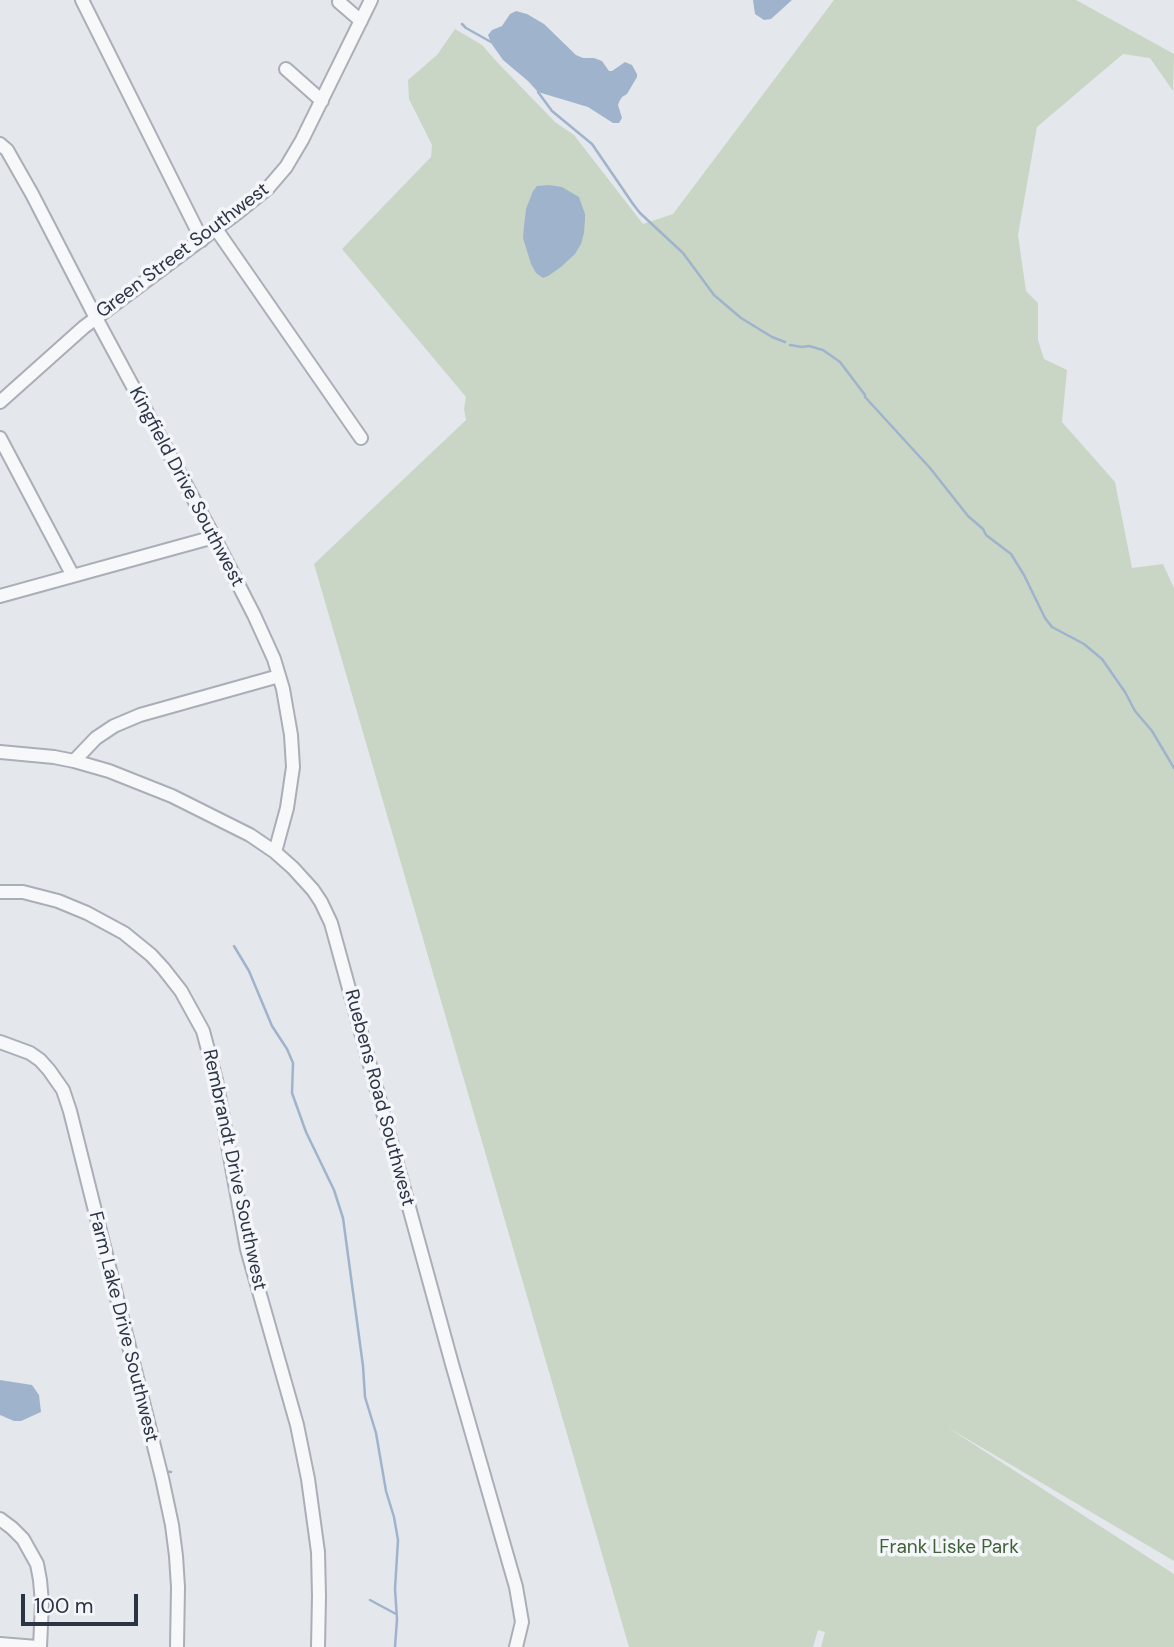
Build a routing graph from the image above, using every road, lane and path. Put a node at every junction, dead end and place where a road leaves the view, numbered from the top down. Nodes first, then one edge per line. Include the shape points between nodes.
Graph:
1 (82, 0) edge
2 (371, 0) edge
3 (339, 2) dead end
4 (361, 21) junction
5 (286, 69) dead end
6 (322, 101) junction
7 (0, 144) edge
8 (216, 229) junction
9 (202, 240) junction
10 (96, 318) junction
11 (0, 402) edge
12 (0, 438) edge
13 (361, 438) dead end
14 (214, 537) junction
15 (74, 576) junction
16 (0, 596) edge
17 (279, 677) junction
18 (0, 752) edge
19 (74, 761) junction
20 (275, 852) junction
21 (0, 892) edge
22 (0, 1042) edge
23 (0, 1519) edge
24 (0, 1644) edge
25 (39, 1647) edge
26 (177, 1647) edge
27 (318, 1647) edge
28 (516, 1647) edge

1 - 9 street
2 - 4 street, Green Street Southwest
3 - 4 street
4 - 6 street, Green Street Southwest
5 - 6 street
6 - 8 street, Green Street Southwest via 277,178
7 - 10 street, Kingfield Drive Southwest via 32,194
8 - 9 street, Green Street Southwest
8 - 13 street
9 - 10 street, Green Street Southwest
10 - 11 street, Green Street Southwest
10 - 14 street, Kingfield Drive Southwest
12 - 15 street
14 - 15 street
14 - 17 street, Kingfield Drive Southwest via 264,635
15 - 16 street
17 - 19 street via 132,718 96,738
17 - 20 street, Kingfield Drive Southwest via 293,767
18 - 19 street, Ruebens Road Southwest
19 - 20 street, Ruebens Road Southwest via 172,796
20 - 28 street, Ruebens Road Southwest via 313,890 331,923 516,1587 522,1622
21 - 27 street, Rembrandt Drive Southwest via 23,892 58,901 124,933 163,968 203,1031 247,1249 306,1466 320,1596
22 - 26 street, Farm Lake Drive Southwest via 40,1060 63,1090 70,1111 172,1525
23 - 25 street via 23,1539 37,1564 42,1603
24 - 25 street

